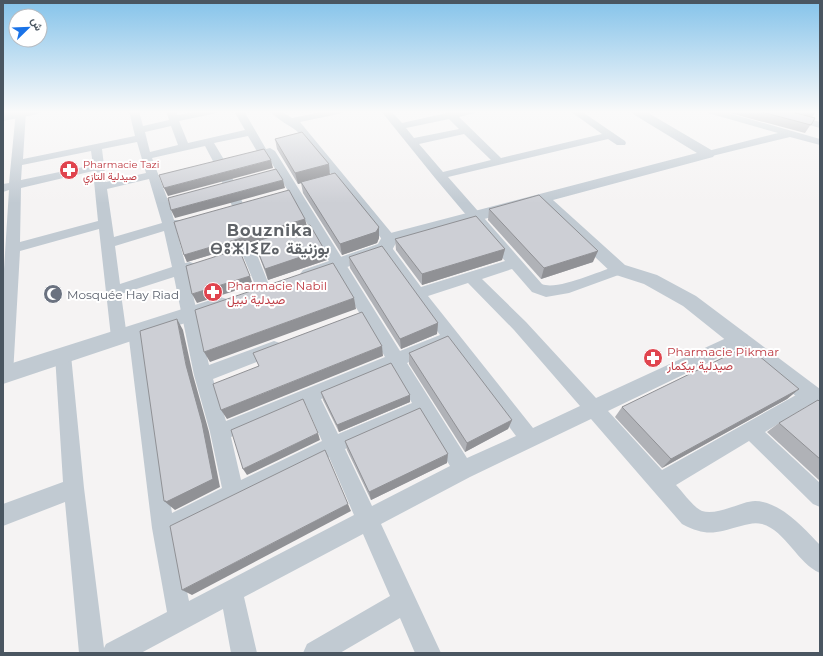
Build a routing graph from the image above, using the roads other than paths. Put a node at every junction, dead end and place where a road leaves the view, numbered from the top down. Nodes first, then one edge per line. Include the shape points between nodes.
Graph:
1 (16, 142) edge
2 (114, 142) edge
3 (142, 142) edge
4 (182, 142) edge
5 (208, 142) joint
6 (261, 142) edge
7 (311, 142) edge
8 (412, 142) edge
9 (478, 142) edge
10 (582, 142) edge
11 (688, 142) edge
12 (758, 142) edge
13 (96, 147) junction
14 (184, 147) junction
15 (270, 149) junction
16 (708, 154) junction
17 (146, 156) junction
18 (248, 156) edge
19 (234, 160) edge
20 (498, 161) junction
21 (16, 163) junction
22 (216, 164) junction
23 (98, 167) junction
24 (282, 171) junction
25 (267, 175) edge
26 (439, 176) junction
27 (157, 177) junction
28 (339, 178) junction
29 (244, 181) edge
30 (324, 182) edge
31 (225, 186) junction
32 (310, 186) edge
33 (9, 187) edge
34 (100, 187) junction
35 (288, 192) junction
36 (542, 198) junction
37 (177, 199) edge
38 (252, 202) edge
39 (163, 203) junction
40 (238, 206) junction
41 (224, 210) edge
42 (474, 216) junction
43 (189, 220) edge
44 (105, 223) junction
45 (168, 226) junction
46 (316, 229) junction
47 (8, 230) edge
48 (301, 234) edge
49 (286, 238) edge
50 (108, 243) junction
51 (387, 243) junction
52 (13, 248) junction
53 (248, 250) junction
54 (514, 263) junction
55 (339, 264) junction
56 (180, 270) junction
57 (619, 270) junction
58 (471, 277) junction
59 (6, 288) edge
60 (264, 289) junction
61 (113, 291) junction
62 (418, 294) junction
63 (190, 314) junction
64 (127, 334) junction
65 (452, 337) junction
66 (741, 339) junction
67 (285, 344) edge
68 (63, 355) junction
69 (396, 361) junction
70 (3, 375) edge
71 (203, 375) junction
72 (311, 396) junction
73 (816, 398) edge
74 (424, 406) junction
75 (594, 409) junction
76 (750, 430) junction
77 (220, 432) junction
78 (529, 438) junction
79 (334, 445) junction
80 (463, 470) junction
81 (659, 483) junction
82 (74, 488) junction
83 (234, 494) junction
84 (820, 496) edge
85 (3, 515) edge
86 (368, 520) junction
87 (163, 528) junction
88 (820, 562) edge
89 (231, 591) junction
90 (405, 601) junction
91 (180, 619) junction
92 (92, 653) edge
93 (115, 653) edge
94 (244, 653) edge
95 (316, 653) edge
96 (428, 653) edge

1 - 21 street via 14,149
2 - 13 street
3 - 17 street
4 - 14 street
5 - 14 street
5 - 22 street
6 - 15 street
7 - 28 street
8 - 26 street
9 - 20 street
10 - 20 street
11 - 16 street
12 - 16 street
13 - 21 street
13 - 23 street
14 - 17 street
15 - 18 street
15 - 24 street
16 - 36 street
17 - 27 street
19 - 22 street
20 - 26 street
21 - 33 street
22 - 31 street
23 - 33 street
23 - 34 street
24 - 25 street
24 - 35 street
26 - 42 street
27 - 34 street
27 - 39 street
28 - 30 street
28 - 51 street
29 - 31 street
31 - 40 street
32 - 35 street
33 - 47 street
34 - 44 street
35 - 46 street
36 - 42 street
36 - 57 street
37 - 39 street
38 - 40 street
39 - 45 street
40 - 41 street
42 - 51 street
42 - 54 street
43 - 45 street
44 - 50 street
44 - 52 street
45 - 50 street
45 - 56 street
46 - 48 street
46 - 55 street
47 - 52 street
49 - 53 street
50 - 61 street
51 - 55 street
51 - 62 street
52 - 59 street
53 - 56 street
53 - 60 street
54 - 57 street via 537,288 546,292 564,289
54 - 58 street
55 - 60 street
55 - 69 street via 360,316
56 - 61 street
56 - 63 street
57 - 66 street via 635,273 667,286
58 - 62 street
58 - 75 street via 520,326
59 - 70 street
60 - 63 street
61 - 64 street
62 - 65 street
63 - 64 street
63 - 71 street
64 - 68 street
64 - 87 street
65 - 69 street
65 - 78 street
66 - 73 street
66 - 75 street
67 - 71 street
68 - 70 street
68 - 82 street
69 - 72 street
69 - 74 street
71 - 77 street
72 - 77 street
72 - 79 street
73 - 76 street
74 - 79 street
74 - 80 street
75 - 78 street
75 - 81 street
76 - 81 street
76 - 84 street
77 - 83 street
78 - 80 street
79 - 83 street
79 - 86 street
80 - 86 street
81 - 88 street via 690,516 701,522 717,522 755,512 771,516
82 - 85 street
82 - 92 street
83 - 87 street
86 - 89 street
86 - 90 street
87 - 91 street
89 - 91 street
89 - 94 street
90 - 95 street
90 - 96 street
91 - 93 street

